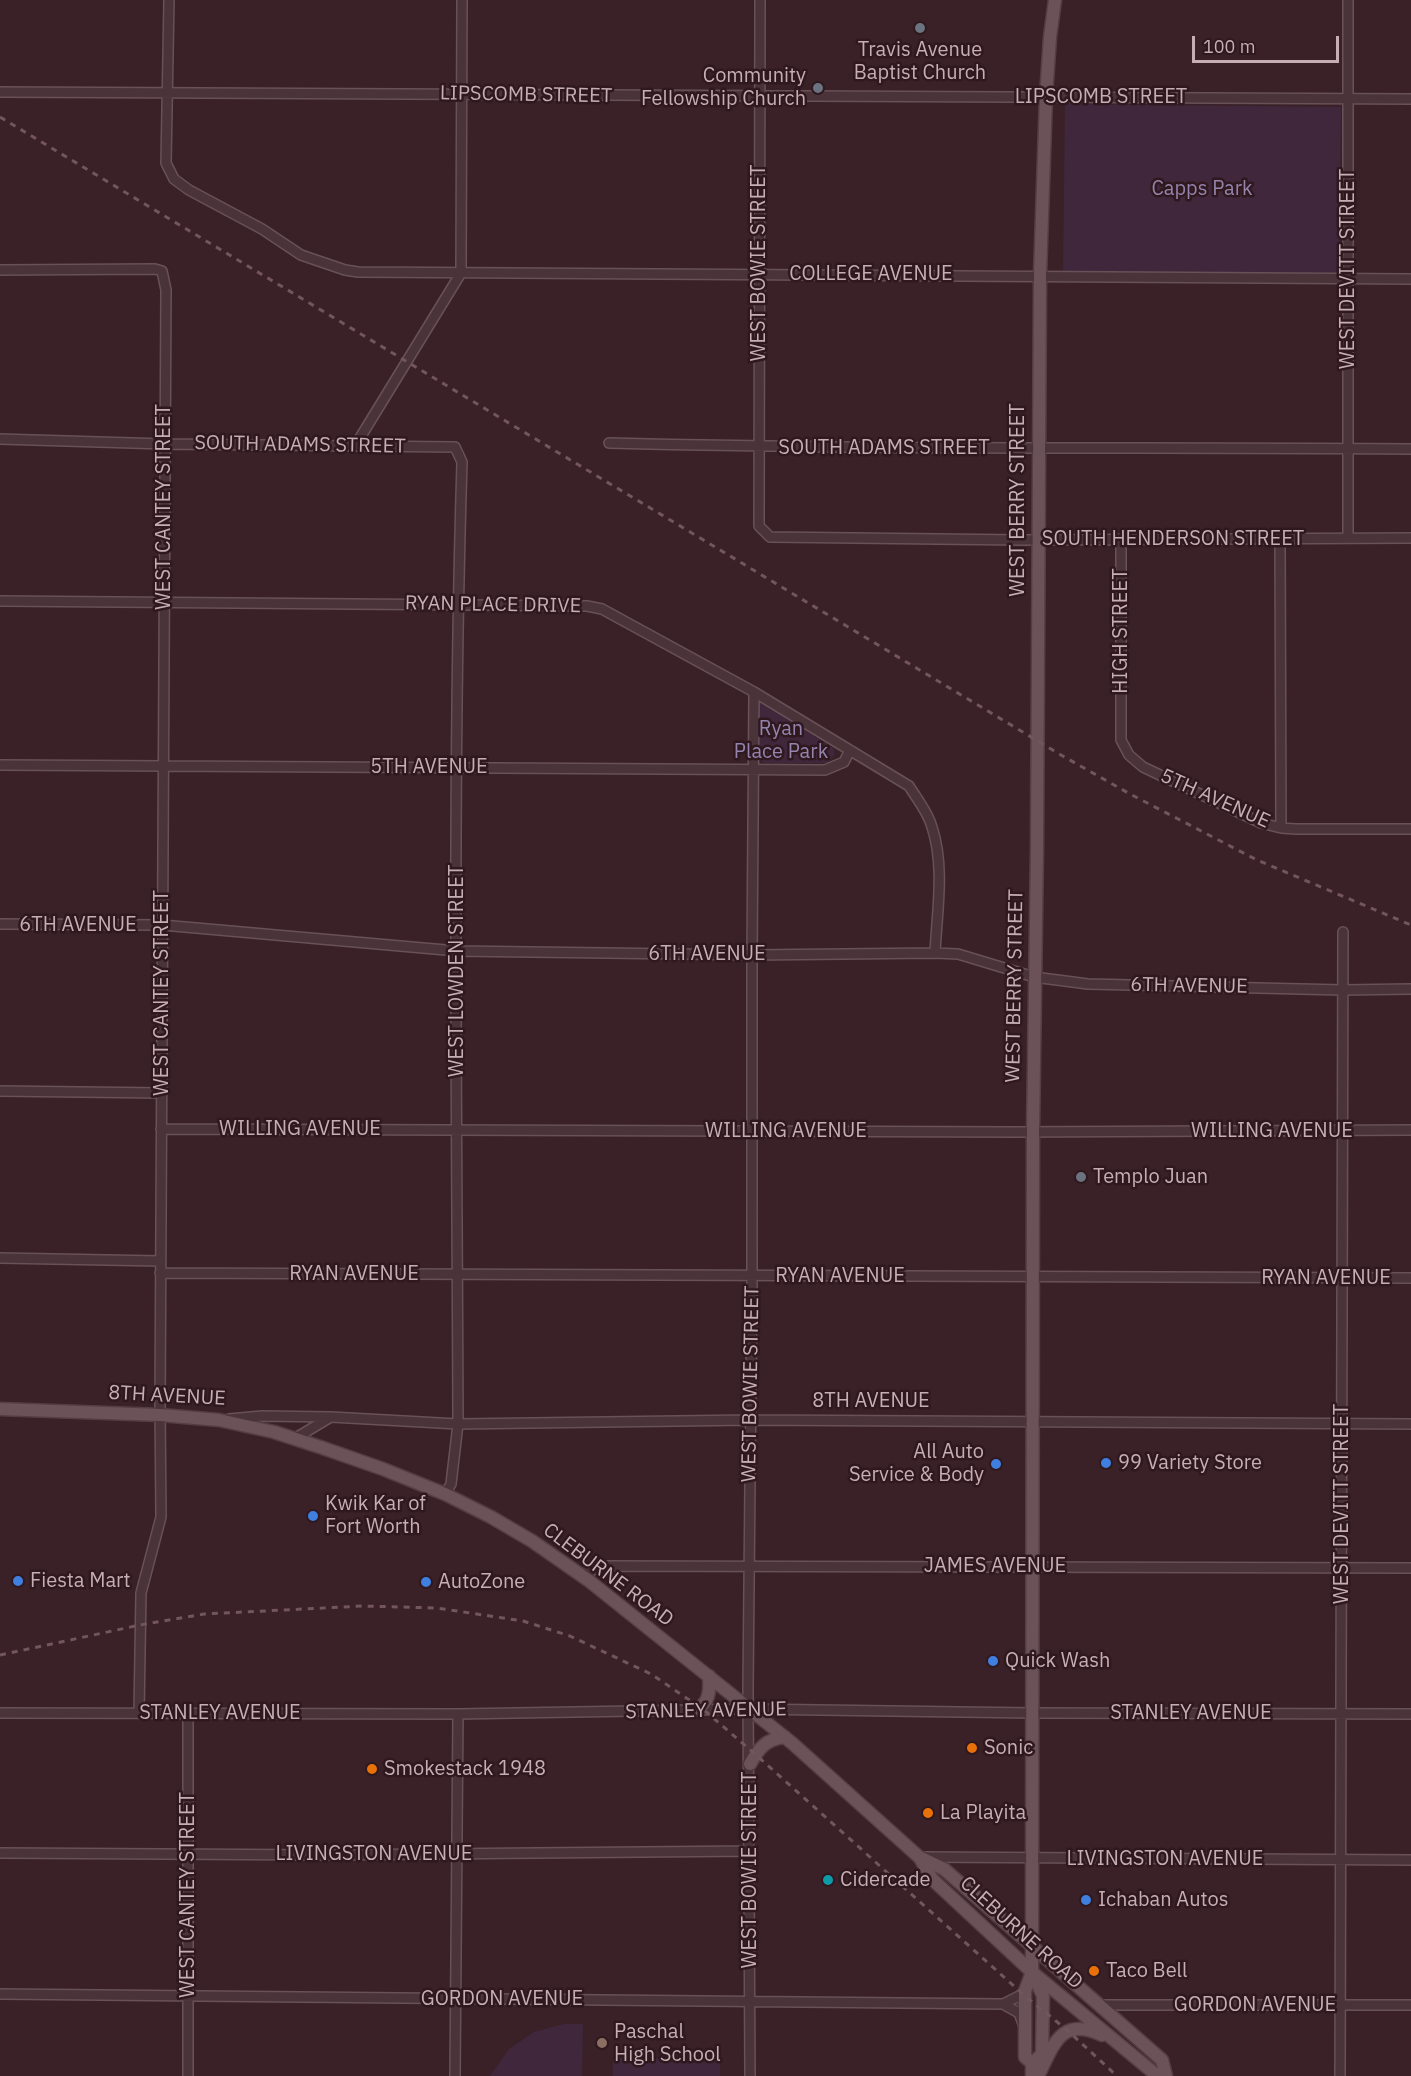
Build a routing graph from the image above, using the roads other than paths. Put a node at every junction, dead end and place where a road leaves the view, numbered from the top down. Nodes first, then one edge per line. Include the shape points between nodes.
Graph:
1 (169, 0) edge
2 (462, 0) edge
3 (760, 0) edge
4 (1055, 0) edge
5 (1348, 0) edge
6 (0, 92) edge
7 (168, 94) junction
8 (462, 94) junction
9 (1046, 96) junction
10 (759, 97) junction
11 (1348, 99) junction
12 (1411, 99) edge
13 (0, 270) edge
14 (461, 273) junction
15 (759, 274) junction
16 (1040, 275) junction
17 (1348, 279) junction
18 (1411, 279) edge
19 (0, 440) edge
20 (609, 443) dead end
21 (165, 444) junction
22 (355, 446) junction
23 (455, 447) joint
24 (759, 447) junction
25 (1038, 449) junction
26 (1348, 449) junction
27 (1411, 449) edge
28 (759, 526) joint
29 (1280, 538) junction
30 (1348, 538) junction
31 (1411, 538) edge
32 (1121, 539) junction
33 (1037, 540) junction
34 (0, 601) edge
35 (164, 602) junction
36 (458, 604) junction
37 (754, 692) junction
38 (1122, 723) joint
39 (850, 750) junction
40 (0, 765) edge
41 (163, 766) junction
42 (456, 768) junction
43 (752, 769) junction
44 (1281, 828) junction
45 (1411, 829) edge
46 (0, 924) edge
47 (162, 925) junction
48 (1343, 932) dead end
49 (457, 951) junction
50 (935, 952) junction
51 (752, 955) junction
52 (1034, 977) junction
53 (1411, 989) edge
54 (1343, 990) junction
55 (0, 1091) edge
56 (161, 1093) junction
57 (161, 1129) junction
58 (457, 1130) junction
59 (1342, 1130) junction
60 (752, 1131) junction
61 (1411, 1131) edge
62 (1032, 1132) junction
63 (0, 1258) edge
64 (160, 1261) junction
65 (160, 1273) junction
66 (458, 1274) junction
67 (752, 1275) junction
68 (1032, 1277) junction
69 (1342, 1278) junction
70 (1411, 1278) edge
71 (0, 1408) edge
72 (160, 1415) junction
73 (331, 1417) junction
74 (219, 1420) junction
75 (751, 1420) junction
76 (1032, 1422) junction
77 (458, 1424) junction
78 (1342, 1424) junction
79 (1411, 1424) edge
80 (294, 1438) junction
81 (445, 1494) junction
82 (749, 1565) junction
83 (1032, 1566) junction
84 (1341, 1568) junction
85 (1411, 1568) edge
86 (581, 1575) junction
87 (709, 1676) junction
88 (749, 1709) junction
89 (694, 1710) junction
90 (0, 1713) edge
91 (139, 1713) junction
92 (188, 1713) junction
93 (1032, 1713) junction
94 (458, 1714) junction
95 (1341, 1714) junction
96 (1411, 1714) edge
97 (785, 1737) junction
98 (750, 1764) junction
99 (749, 1851) junction
100 (0, 1853) edge
101 (188, 1854) junction
102 (457, 1854) junction
103 (919, 1857) junction
104 (1032, 1859) junction
105 (1341, 1860) junction
106 (1411, 1860) edge
107 (1032, 1946) junction
108 (1032, 1972) junction
109 (1024, 1991) junction
110 (0, 1994) edge
111 (188, 1995) junction
112 (455, 1999) junction
113 (751, 2000) junction
114 (1003, 2004) junction
115 (1099, 2005) junction
116 (1340, 2005) junction
117 (1411, 2005) edge
118 (1024, 2029) junction
119 (1115, 2041) junction
120 (1032, 2070) edge
121 (188, 2076) edge
122 (455, 2076) edge
123 (750, 2076) edge
124 (1038, 2076) edge
125 (1160, 2076) edge
126 (1167, 2076) edge
127 (1340, 2076) edge

1 - 7 street
2 - 8 street
3 - 10 street, WEST BOWIE STREET
4 - 9 main road, WEST BERRY STREET
5 - 11 street, WEST DEVITT STREET
6 - 7 street, LIPSCOMB STREET
7 - 8 street, LIPSCOMB STREET
7 - 14 street, COLLEGE AVENUE via 165,163 174,179 189,190 301,255 332,266 358,272
8 - 10 street, LIPSCOMB STREET
8 - 14 street
9 - 10 street, LIPSCOMB STREET
9 - 11 street, LIPSCOMB STREET
9 - 16 main road, WEST BERRY STREET
10 - 15 street, WEST BOWIE STREET
11 - 12 street, LIPSCOMB STREET
11 - 17 street, WEST DEVITT STREET
13 - 21 street, WEST CANTEY STREET via 162,271
14 - 15 street, COLLEGE AVENUE
14 - 22 street
15 - 16 street, COLLEGE AVENUE
15 - 24 street, WEST BOWIE STREET
16 - 17 street, COLLEGE AVENUE
16 - 25 main road, WEST BERRY STREET
17 - 18 street, COLLEGE AVENUE
17 - 26 street, WEST DEVITT STREET
19 - 21 street, SOUTH ADAMS STREET
20 - 24 street, SOUTH ADAMS STREET
21 - 22 street, SOUTH ADAMS STREET
21 - 35 street, WEST CANTEY STREET
22 - 23 street, SOUTH ADAMS STREET
23 - 36 street, WEST LOWDEN STREET via 462,462
24 - 25 street, SOUTH ADAMS STREET
24 - 28 street, WEST BOWIE STREET
25 - 26 street, SOUTH ADAMS STREET
25 - 33 main road, WEST BERRY STREET
26 - 27 street, SOUTH ADAMS STREET
26 - 30 street, WEST DEVITT STREET
28 - 33 street, SOUTH HENDERSON STREET via 770,537
29 - 30 street, SOUTH HENDERSON STREET
29 - 32 street, SOUTH HENDERSON STREET
29 - 44 street
30 - 31 street, SOUTH HENDERSON STREET
32 - 33 street, SOUTH HENDERSON STREET
32 - 38 street, HIGH STREET
33 - 52 main road, WEST BERRY STREET
34 - 35 street, RYAN PLACE DRIVE
35 - 36 street, RYAN PLACE DRIVE
35 - 41 street, WEST CANTEY STREET
36 - 37 street, RYAN PLACE DRIVE via 602,609
36 - 42 street, WEST LOWDEN STREET
37 - 39 street, RYAN PLACE DRIVE
37 - 43 street, WEST BOWIE STREET
38 - 44 street, 5TH AVENUE via 1121,741 1143,767 1261,823
39 - 43 street, 5TH AVENUE via 844,762 825,770
39 - 50 street, RYAN PLACE DRIVE via 909,786 932,825 939,873
40 - 41 street, 5TH AVENUE
41 - 42 street, 5TH AVENUE
41 - 47 street, WEST CANTEY STREET
42 - 43 street, 5TH AVENUE
42 - 49 street, WEST LOWDEN STREET
43 - 51 street, WEST BOWIE STREET
44 - 45 street, 5TH AVENUE
46 - 47 street, 6TH AVENUE
47 - 49 street, 6TH AVENUE
47 - 56 street, WEST CANTEY STREET
48 - 54 street, WEST DEVITT STREET
49 - 51 street, 6TH AVENUE
49 - 58 street, WEST LOWDEN STREET
50 - 51 street, 6TH AVENUE
50 - 52 street, 6TH AVENUE via 958,954
51 - 60 street, WEST BOWIE STREET
52 - 54 street, 6TH AVENUE via 1088,984
52 - 62 main road, WEST BERRY STREET
53 - 54 street, 6TH AVENUE
54 - 59 street, WEST DEVITT STREET
55 - 56 street
56 - 57 street, WEST CANTEY STREET
57 - 58 street, WILLING AVENUE
57 - 64 street, WEST CANTEY STREET
58 - 60 street, WILLING AVENUE
58 - 66 street, WEST LOWDEN STREET
59 - 61 street, WILLING AVENUE
59 - 62 street, WILLING AVENUE
59 - 69 street, WEST DEVITT STREET
60 - 62 street, WILLING AVENUE
60 - 67 street, WEST BOWIE STREET
62 - 68 main road, WEST BERRY STREET
63 - 64 street
64 - 65 street, WEST CANTEY STREET
65 - 66 street, RYAN AVENUE
65 - 72 street, WEST CANTEY STREET
66 - 67 street, RYAN AVENUE
66 - 77 street, WEST LOWDEN STREET
67 - 68 street, RYAN AVENUE
67 - 75 street, WEST BOWIE STREET
68 - 69 street, RYAN AVENUE
68 - 76 main road, WEST BERRY STREET
69 - 70 street, RYAN AVENUE
69 - 78 street, WEST DEVITT STREET
71 - 72 main road, 8TH AVENUE
72 - 74 main road, 8TH AVENUE
72 - 91 street, WEST CANTEY STREET via 161,1517 141,1593
73 - 74 street, 8TH AVENUE
73 - 77 street, 8TH AVENUE
73 - 80 street
74 - 80 main road, CLEBURNE ROAD
75 - 76 street, 8TH AVENUE
75 - 77 street, 8TH AVENUE
75 - 82 street, WEST BOWIE STREET
76 - 78 street, 8TH AVENUE
76 - 83 main road, WEST BERRY STREET
77 - 81 street, WEST LOWDEN STREET via 451,1484
78 - 79 street, 8TH AVENUE
78 - 84 street, WEST DEVITT STREET
80 - 81 main road, CLEBURNE ROAD
81 - 86 main road, CLEBURNE ROAD via 532,1541
82 - 83 street, JAMES AVENUE
82 - 86 street, JAMES AVENUE via 603,1566
82 - 88 street, WEST BOWIE STREET
83 - 84 street, JAMES AVENUE
83 - 93 main road, WEST BERRY STREET
84 - 85 street, JAMES AVENUE
84 - 95 street, WEST DEVITT STREET
86 - 87 main road, CLEBURNE ROAD
87 - 88 main road, CLEBURNE ROAD
87 - 89 main road via 710,1692 701,1708
88 - 89 street, STANLEY AVENUE
88 - 93 street, STANLEY AVENUE
88 - 97 main road, CLEBURNE ROAD
88 - 98 street, WEST BOWIE STREET
89 - 94 street, STANLEY AVENUE
90 - 91 street, STANLEY AVENUE
91 - 92 street, STANLEY AVENUE
92 - 94 street, STANLEY AVENUE
92 - 101 street, WEST CANTEY STREET
93 - 95 street, STANLEY AVENUE
93 - 104 main road, WEST BERRY STREET
94 - 102 street
95 - 96 street, STANLEY AVENUE
95 - 105 street, WEST DEVITT STREET
97 - 98 main road via 764,1743
97 - 103 main road, CLEBURNE ROAD
98 - 99 street, WEST BOWIE STREET
99 - 102 street, LIVINGSTON AVENUE
99 - 113 street, WEST BOWIE STREET
100 - 101 street, LIVINGSTON AVENUE
101 - 102 street, LIVINGSTON AVENUE
101 - 111 street, WEST CANTEY STREET
102 - 112 street
103 - 104 street, LIVINGSTON AVENUE
103 - 107 main road, CLEBURNE ROAD via 944,1869
103 - 108 main road, CLEBURNE ROAD via 932,1879
104 - 105 street, LIVINGSTON AVENUE
104 - 107 main road, WEST BERRY STREET
105 - 106 street, LIVINGSTON AVENUE
105 - 116 street, WEST DEVITT STREET
107 - 108 main road, WEST BERRY STREET
107 - 115 main road, CLEBURNE ROAD
108 - 109 main road, WEST BERRY STREET
108 - 119 main road, CLEBURNE ROAD
108 - 120 main road, WEST BERRY STREET via 1043,1996 1042,2054
109 - 114 street
109 - 118 main road, WEST BERRY STREET
110 - 111 street, GORDON AVENUE
111 - 112 street, GORDON AVENUE
111 - 121 street, WEST CANTEY STREET
112 - 113 street, GORDON AVENUE
112 - 122 street
113 - 114 street, GORDON AVENUE
113 - 123 street, WEST BOWIE STREET
114 - 118 street via 1019,2013
115 - 116 street, GORDON AVENUE
115 - 126 main road, CLEBURNE ROAD via 1162,2060
116 - 117 street, GORDON AVENUE
116 - 127 street, WEST DEVITT STREET
118 - 120 main road, WEST BERRY STREET via 1025,2057
119 - 124 main road via 1089,2029 1067,2030 1058,2038
119 - 125 main road, CLEBURNE ROAD

